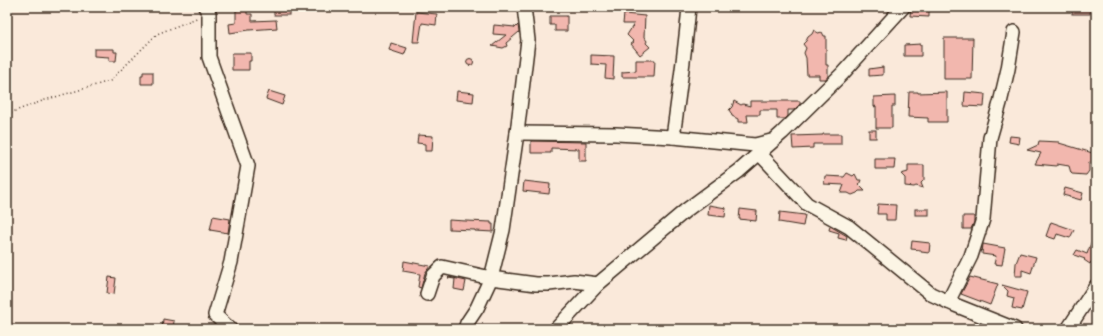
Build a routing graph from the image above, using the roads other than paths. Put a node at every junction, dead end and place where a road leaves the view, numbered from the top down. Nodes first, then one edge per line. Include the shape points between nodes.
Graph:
1 (524, 7) edge
2 (689, 7) edge
3 (903, 7) edge
4 (207, 10) edge
5 (1014, 32) dead end
6 (517, 133) junction
7 (674, 137) junction
8 (772, 141) junction
9 (759, 153) junction
10 (491, 278) junction
11 (598, 284) junction
12 (1096, 286) edge
13 (427, 294) dead end
14 (948, 302) junction
15 (230, 329) edge
16 (466, 329) edge
17 (556, 329) edge
18 (1015, 329) edge
19 (1068, 329) edge

1 - 6 street via 528,40
2 - 7 street
3 - 8 street via 842,74
4 - 15 street via 209,57 248,166 231,262 215,315
5 - 14 street via 1008,69 990,138 983,218 971,256
6 - 7 street
6 - 10 street via 503,230
7 - 8 street via 755,145
8 - 9 street
9 - 11 street
9 - 14 street via 807,204 849,227 932,294
10 - 11 street via 536,284 574,281
10 - 13 street via 442,267 433,276
10 - 16 street
11 - 17 street
12 - 19 street
14 - 18 street

